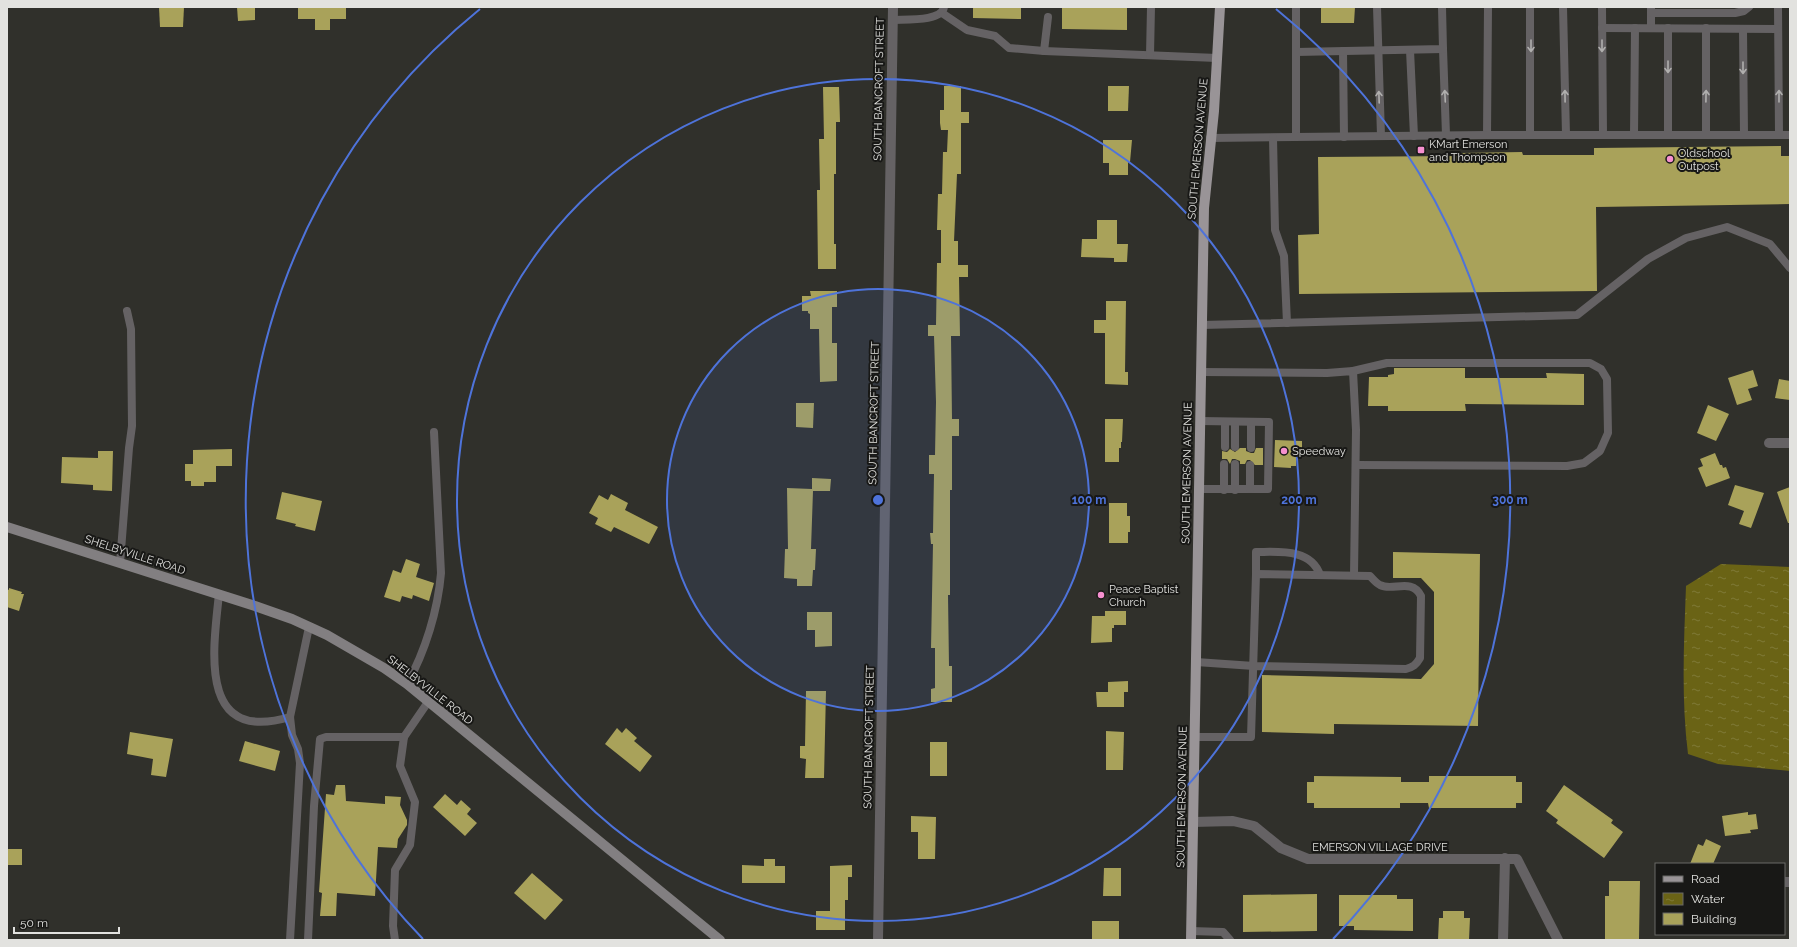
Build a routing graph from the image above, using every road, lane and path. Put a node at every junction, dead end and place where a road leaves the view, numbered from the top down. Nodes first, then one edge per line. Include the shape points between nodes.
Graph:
1 (893, 7) edge
2 (1151, 7) edge
3 (1220, 7) edge
4 (1296, 7) edge
5 (1377, 7) edge
6 (1442, 7) edge
7 (1488, 7) edge
8 (1530, 7) edge
9 (1563, 7) edge
10 (1602, 7) edge
11 (1749, 7) edge
12 (1778, 7) edge
13 (943, 10) edge
14 (1651, 10) edge
15 (1048, 17) dead end
16 (892, 20) junction
17 (1602, 28) junction
18 (1635, 28) junction
19 (1651, 28) junction
20 (1668, 28) junction
21 (1706, 28) junction
22 (1743, 29) junction
23 (1778, 29) junction
24 (1443, 49) junction
25 (1410, 50) junction
26 (1044, 51) junction
27 (1343, 51) junction
28 (1377, 51) junction
29 (1296, 52) junction
30 (1150, 55) junction
31 (1217, 58) junction
32 (1446, 135) junction
33 (1487, 135) junction
34 (1530, 135) junction
35 (1566, 135) junction
36 (1603, 135) junction
37 (1634, 135) junction
38 (1668, 135) junction
39 (1706, 135) junction
40 (1744, 135) junction
41 (1779, 135) junction
42 (1790, 135) edge
43 (1381, 136) junction
44 (1414, 136) junction
45 (1296, 137) junction
46 (1344, 137) junction
47 (1210, 138) junction
48 (1273, 138) junction
49 (1790, 268) edge
50 (127, 311) dead end
51 (1287, 323) junction
52 (1202, 325) junction
53 (1353, 371) junction
54 (1201, 372) junction
55 (1200, 421) junction
56 (1225, 422) junction
57 (1235, 422) junction
58 (1251, 422) junction
59 (434, 432) dead end
60 (1769, 443) dead end
61 (1790, 443) edge
62 (1225, 447) dead end
63 (1235, 447) dead end
64 (1251, 448) dead end
65 (1224, 464) dead end
66 (1235, 464) dead end
67 (1250, 465) dead end
68 (1356, 465) junction
69 (1199, 489) junction
70 (1250, 489) junction
71 (1224, 490) junction
72 (1235, 490) junction
73 (7, 527) edge
74 (120, 563) junction
75 (1256, 574) junction
76 (1320, 574) junction
77 (1354, 575) junction
78 (219, 594) junction
79 (309, 627) junction
80 (1196, 662) junction
81 (1254, 666) junction
82 (406, 684) junction
83 (428, 702) junction
84 (290, 717) junction
85 (404, 737) junction
86 (1195, 737) junction
87 (1193, 822) junction
88 (1505, 858) junction
89 (1191, 936) edge
90 (290, 940) edge
91 (308, 940) edge
92 (396, 940) edge
93 (720, 940) edge
94 (878, 940) edge
95 (1230, 940) edge
96 (1503, 940) edge
97 (1558, 940) edge

1 - 16 street, SOUTH BANCROFT STREET
2 - 30 lane
3 - 31 main road, SOUTH EMERSON AVENUE
4 - 29 lane
5 - 28 lane
6 - 24 lane
7 - 33 lane
8 -> 34 lane
35 -> 9 lane
10 - 17 lane
11 - 14 lane via 1735,13
12 - 23 lane
13 - 16 lane via 929,18
13 - 26 lane via 967,30 995,36 1010,48
14 - 19 lane
15 - 26 lane
16 - 94 street, SOUTH BANCROFT STREET
17 - 18 lane
17 -> 36 lane
18 - 19 lane
18 - 37 lane
19 - 20 lane
20 - 21 lane
20 -> 38 lane
21 - 22 lane
39 -> 21 lane
22 - 23 lane
22 -> 40 lane
41 -> 23 lane
24 - 25 lane
32 -> 24 lane
25 - 28 lane
25 - 44 lane
26 - 30 lane
27 - 28 lane
27 - 29 lane
27 - 46 lane
43 -> 28 lane
29 - 45 lane
30 - 31 lane
31 - 47 main road, SOUTH EMERSON AVENUE
32 - 33 lane
32 - 44 lane
33 - 34 lane
34 - 35 lane
35 - 36 lane
36 - 37 lane
37 - 38 lane
38 - 39 lane
39 - 40 lane
40 - 41 lane
41 - 42 lane
43 - 44 lane
43 - 46 lane
45 - 46 lane
45 - 48 lane
47 - 48 lane
47 - 52 main road, SOUTH EMERSON AVENUE via 1204,208
48 - 51 lane via 1275,230 1284,256
49 - 51 lane via 1770,244 1728,227 1686,238 1648,259 1577,315
50 - 74 lane via 131,330 132,426
51 - 52 lane
52 - 54 main road, SOUTH EMERSON AVENUE
53 - 54 lane
53 - 68 lane
53 - 68 lane via 1387,363 1590,363 1601,369 1607,379 1609,412 1608,433 1600,451 1584,463 1567,466
54 - 55 main road, SOUTH EMERSON AVENUE
55 - 56 lane
55 - 69 main road, SOUTH EMERSON AVENUE
56 - 57 lane
56 - 62 lane
57 - 58 lane
57 - 63 lane
58 - 64 lane
58 - 70 lane via 1269,422 1268,489
59 - 82 lane via 441,573 439,595 418,664
60 - 61 street
65 - 71 lane
66 - 72 lane
67 - 70 lane
68 - 77 lane
69 - 71 lane
69 - 80 main road, SOUTH EMERSON AVENUE
70 - 72 lane
71 - 72 lane
73 - 74 main road, SHELBYVILLE ROAD
74 - 78 main road, SHELBYVILLE ROAD
75 - 76 lane
75 - 76 lane via 1256,552 1291,552 1312,561
75 - 81 lane
76 - 77 lane
77 - 81 lane via 1370,576 1380,586 1413,587 1418,591 1421,596 1420,658 1417,664 1406,669
78 - 79 main road, SHELBYVILLE ROAD via 274,612
78 - 84 lane via 213,653 215,679 223,702 234,714 250,722 274,722
79 - 82 main road, SHELBYVILLE ROAD via 357,652
79 - 84 lane
80 - 81 lane
80 - 86 main road, SOUTH EMERSON AVENUE
81 - 86 lane via 1251,738
82 - 83 main road, SHELBYVILLE ROAD
83 - 85 lane
83 - 93 main road, SHELBYVILLE ROAD
84 - 90 lane via 300,763
85 - 91 lane via 326,736 320,739
85 - 92 lane via 400,766 415,802 410,845 396,870 393,926
86 - 87 main road, SOUTH EMERSON AVENUE
87 - 88 street, EMERSON VILLAGE DRIVE via 1233,821 1254,826 1281,848 1308,859
87 - 89 main road, SOUTH EMERSON AVENUE
88 - 96 street
88 - 97 street, EMERSON VILLAGE DRIVE via 1517,859
89 - 95 lane via 1223,932

